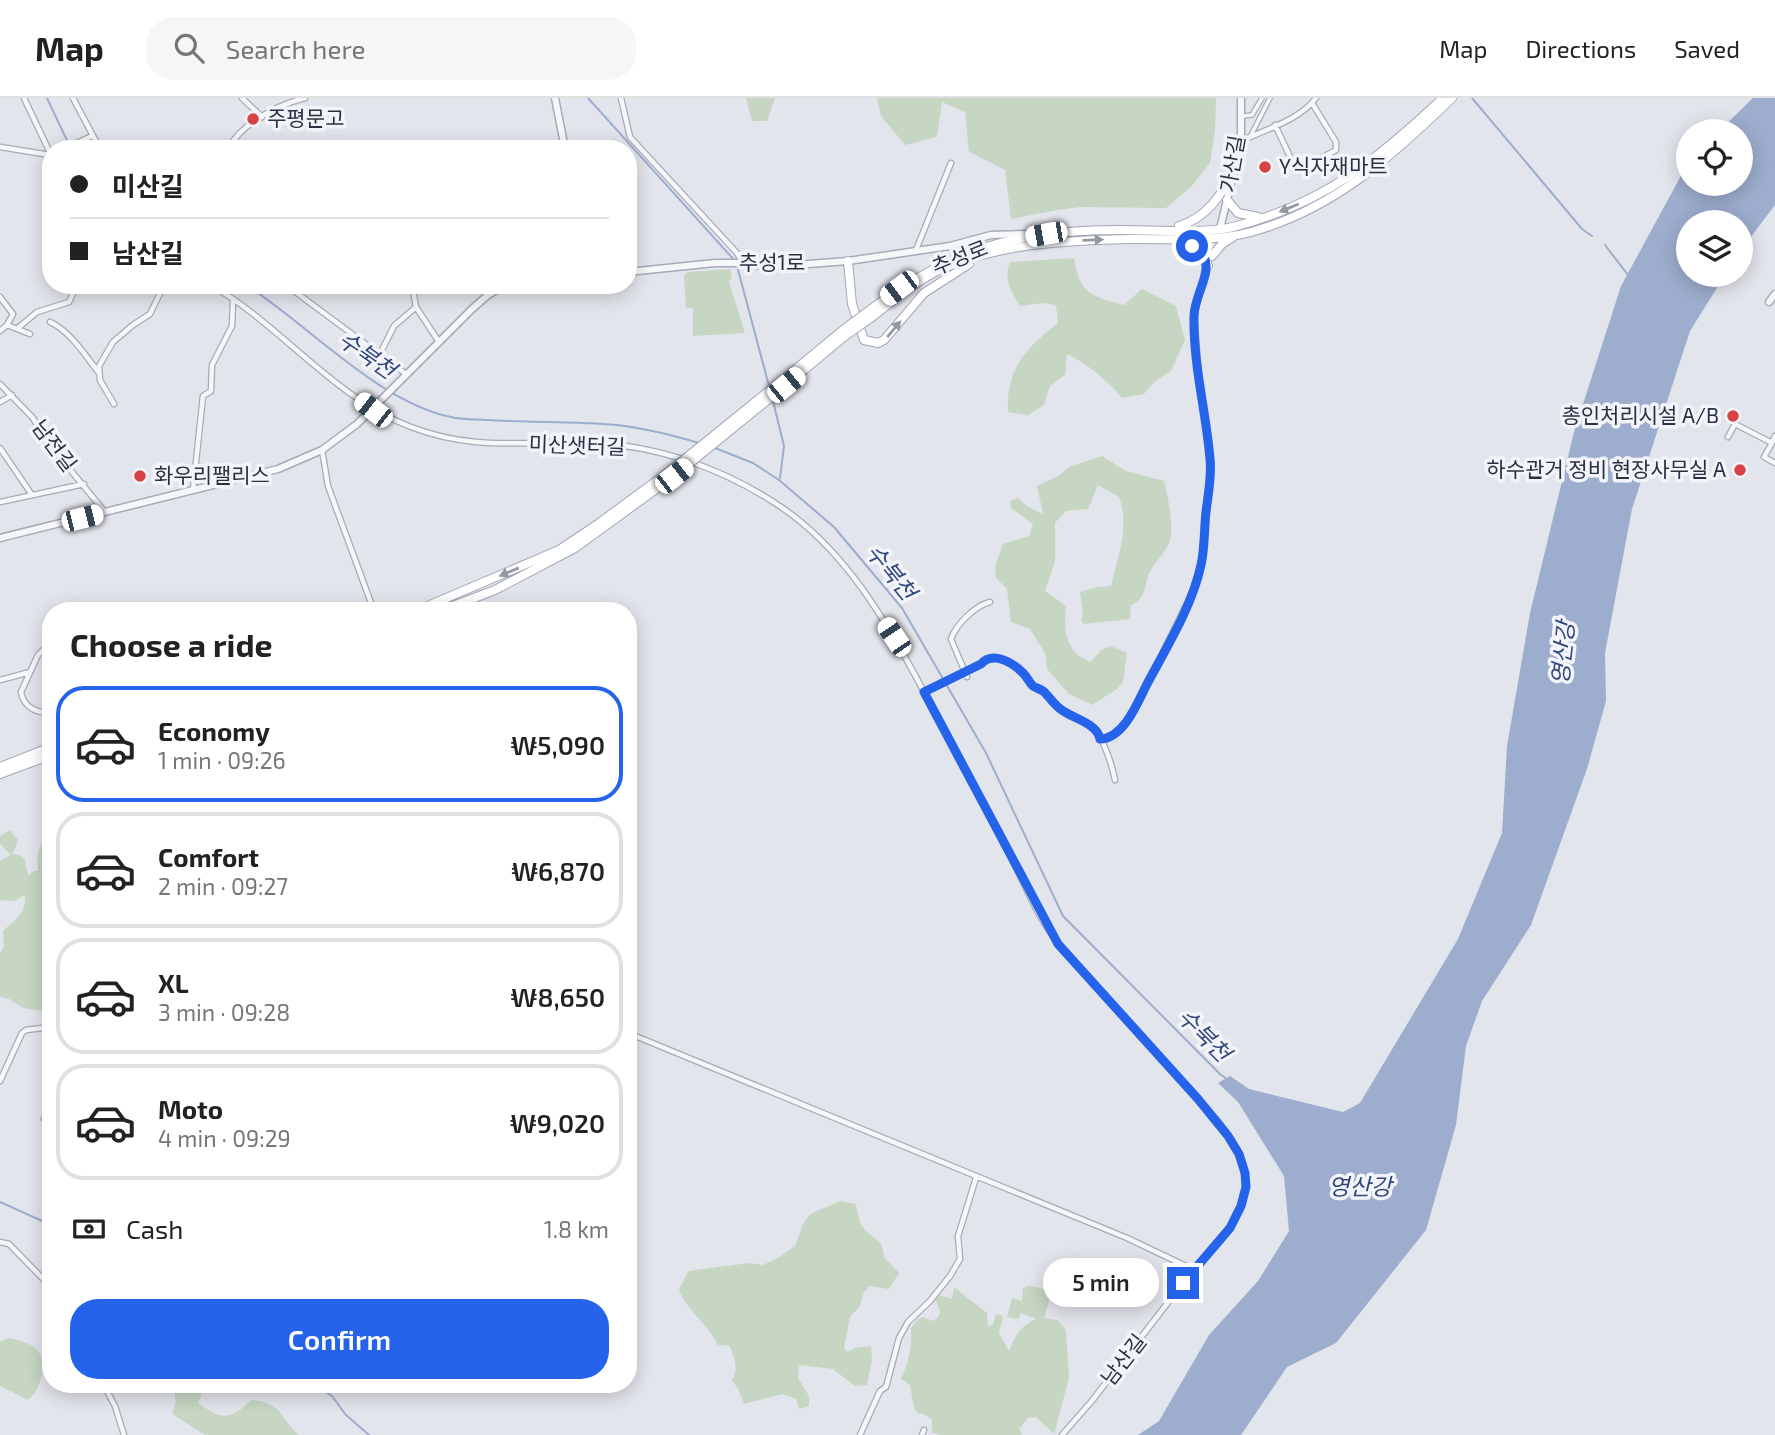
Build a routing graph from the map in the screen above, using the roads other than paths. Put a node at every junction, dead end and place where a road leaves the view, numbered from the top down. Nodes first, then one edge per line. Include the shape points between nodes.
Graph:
1 (24, 98) edge
2 (73, 98) edge
3 (242, 98) edge
4 (282, 98) edge
5 (304, 98) edge
6 (555, 98) edge
7 (621, 98) edge
8 (1241, 98) edge
9 (1262, 98) edge
10 (1270, 98) edge
11 (1316, 98) edge
12 (1443, 98) edge
13 (1452, 98) edge
14 (287, 103) junction
15 (1312, 103) junction
16 (262, 117) junction
17 (1241, 117) junction
18 (1275, 125) junction
19 (92, 136) junction
20 (1250, 137) junction
21 (44, 140) edge
22 (83, 140) edge
23 (94, 140) edge
24 (233, 140) edge
25 (563, 140) edge
26 (633, 140) edge
27 (1241, 141) junction
28 (637, 145) edge
29 (0, 147) edge
30 (42, 154) edge
31 (951, 163) dead end
32 (1234, 171) junction
33 (1227, 200) junction
34 (1264, 217) junction
35 (1164, 230) junction
36 (1220, 233) junction
37 (1046, 234) junction
38 (1238, 234) junction
39 (1169, 239) junction
40 (916, 250) junction
41 (982, 256) junction
42 (1212, 256) junction
43 (848, 261) junction
44 (740, 263) junction
45 (1208, 266) junction
46 (637, 271) edge
47 (73, 294) edge
48 (160, 294) edge
49 (223, 294) edge
50 (298, 294) edge
51 (414, 294) edge
52 (490, 294) edge
53 (1775, 294) edge
54 (0, 297) edge
55 (233, 301) junction
56 (1772, 304) edge
57 (416, 307) junction
58 (871, 313) junction
59 (50, 322) dead end
60 (8, 325) junction
61 (18, 328) junction
62 (0, 331) edge
63 (30, 334) dead end
64 (439, 342) junction
65 (380, 354) junction
66 (99, 373) junction
67 (405, 376) junction
68 (0, 384) edge
69 (12, 395) junction
70 (0, 402) edge
71 (114, 404) dead end
72 (373, 410) junction
73 (1775, 436) edge
74 (1728, 437) dead end
75 (1772, 443) junction
76 (0, 448) edge
77 (322, 450) junction
78 (1775, 463) edge
79 (672, 473) junction
80 (84, 484) junction
81 (193, 491) junction
82 (32, 495) junction
83 (0, 502) edge
84 (105, 512) junction
85 (0, 538) edge
86 (371, 602) edge
87 (437, 602) edge
88 (464, 602) edge
89 (990, 602) dead end
90 (42, 651) edge
91 (31, 672) junction
92 (962, 672) junction
93 (967, 677) dead end
94 (0, 680) edge
95 (926, 691) junction
96 (42, 711) edge
97 (1100, 739) junction
98 (42, 750) edge
99 (42, 758) edge
100 (0, 766) edge
101 (0, 774) edge
102 (1115, 780) dead end
103 (1070, 957) joint
104 (42, 1028) edge
105 (637, 1037) edge
106 (0, 1082) edge
107 (976, 1178) junction
108 (0, 1242) edge
109 (42, 1278) edge
110 (1183, 1283) junction
111 (108, 1393) edge
112 (124, 1435) edge
113 (860, 1435) edge
114 (1062, 1435) edge

1 - 21 street
2 - 19 street
3 - 16 street
4 - 14 street
5 - 14 street
6 - 25 street
7 - 26 street
8 - 17 street, 가산길
9 - 17 street via 1252,115
10 - 20 street
11 - 15 street
12 -> 34 main road, 추성로 via 1345,181
13 - 38 main road, 추성로 via 1395,152 1351,185 1295,218
14 - 16 street
15 - 18 street
15 - 18 street via 1336,142 1336,150 1300,169 1295,167
16 - 24 street
17 - 27 street, 가산길
18 - 20 street
19 - 22 street
19 - 23 street
20 - 27 street
27 - 32 street, 가산길
28 - 44 street via 737,253
29 - 30 street
31 - 40 street
32 - 33 street, 가산길
32 - 35 main road via 1207,210 1187,224
33 - 34 main road via 1238,213
33 - 36 street, 가산길
34 - 36 main road, 추성로
35 - 36 main road, 추성로
35 - 37 main road, 추성로
36 - 38 main road, 추성로
36 - 39 main road, 추성로 via 1195,240
36 - 42 street
37 - 40 street, 추성1로 via 991,235
37 - 58 main road, 추성로 via 956,257 899,288
38 - 42 main road
41 -> 39 main road, 추성로 via 1051,242
39 - 45 main road via 1198,246
40 - 43 street, 추성1로
43 -> 41 main road via 855,317 864,340 878,343 924,293
41 - 58 main road, 추성로 via 936,272
42 - 45 street
43 - 44 street, 추성1로 via 769,267
44 - 46 street, 추성1로
45 - 97 street via 1194,313 1211,462 1201,566 1136,707 1123,727
47 - 61 street via 69,302 37,312
48 - 66 street via 150,314 113,342
49 - 55 street
50 - 65 street
51 - 57 street
52 - 64 street
53 - 56 street
54 - 60 street via 12,313
55 - 72 street
55 - 81 street via 232,326 212,365 211,391 203,396
57 - 64 street
57 - 65 street via 394,326
58 - 79 main road, 추성로, bridge
59 - 66 street via 73,340
60 - 61 street
60 - 62 street
61 - 63 street
64 - 67 street
65 - 67 street
66 - 71 street
67 - 72 street
68 - 69 street, 남전길
69 - 70 street
69 - 80 street, 남전길
72 - 77 street
72 - 95 street, 미산샛터길 via 446,438 487,444 593,443 654,452 747,486 821,539 856,581
73 - 75 street
74 - 75 street via 1735,424
75 - 78 street via 1764,457
76 - 82 street
77 - 81 street via 278,469
77 - 86 street via 328,486
79 -> 87 main road, 추성로 via 559,550
79 - 88 main road, 추성로 via 566,553
80 - 82 street
80 - 84 street, 남전길
81 - 84 street
82 - 83 street
84 - 85 street
89 - 92 street via 981,604 951,639
90 - 91 street
91 - 94 street
91 - 96 street via 21,692 25,704
92 - 93 street
92 - 95 street
92 - 97 street via 993,656 1013,665 1057,707 1094,728
95 - 103 street, 미산샛터길 via 1049,930
97 - 102 street via 1112,760
98 - 100 main road
99 - 101 main road
103 - 110 street, 남산길 via 1215,1118 1243,1163 1245,1195 1235,1220
104 - 106 street via 22,1033
105 - 107 street
107 - 110 street, 남산길 via 1186,1266
107 - 113 street via 958,1236 960,1259 930,1301 908,1322 886,1387
108 - 109 street via 9,1244
110 - 114 street, 남산길
111 - 112 street

